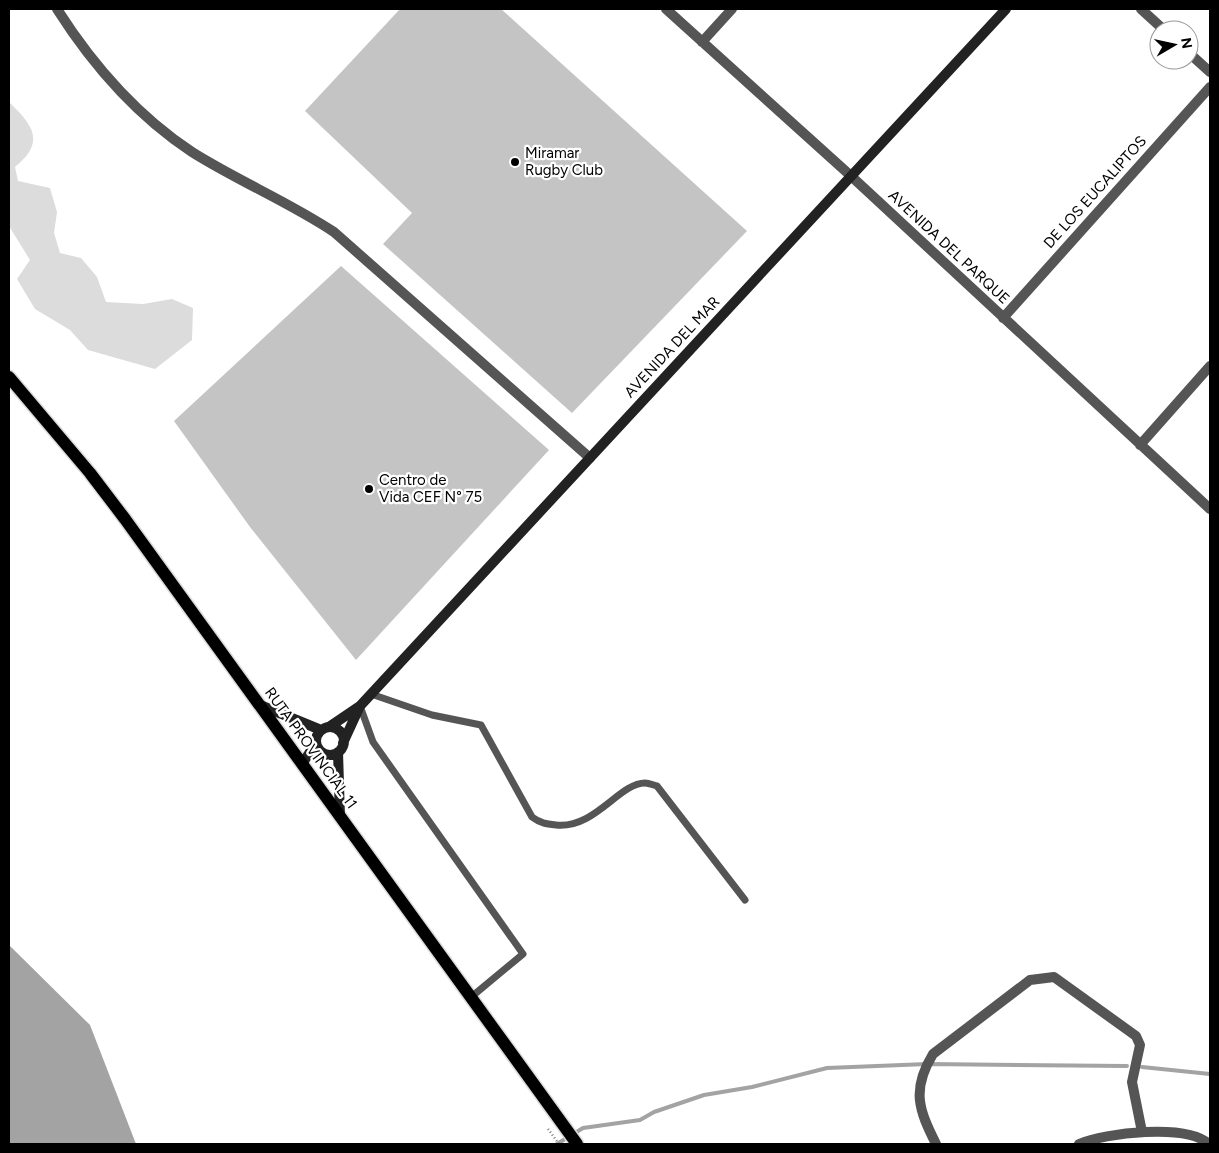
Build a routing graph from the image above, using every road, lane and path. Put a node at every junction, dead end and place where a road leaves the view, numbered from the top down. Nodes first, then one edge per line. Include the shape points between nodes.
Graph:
1 (57, 9) edge
2 (666, 9) edge
3 (732, 9) edge
4 (1006, 9) edge
5 (1141, 9) edge
6 (1153, 20) edge
7 (702, 42) junction
8 (1199, 62) edge
9 (1210, 72) edge
10 (1210, 87) edge
11 (851, 176) junction
12 (1003, 318) junction
13 (1210, 366) edge
14 (9, 377) edge
15 (1140, 445) junction
16 (590, 458) junction
17 (1210, 509) edge
18 (371, 694) junction
19 (260, 705) junction
20 (360, 706) junction
21 (325, 729) junction
22 (316, 743) junction
23 (340, 748) junction
24 (325, 754) junction
25 (302, 764) junction
26 (340, 817) junction
27 (745, 900) dead end
28 (470, 998) junction
29 (548, 1129) dead end
30 (1142, 1132) junction
31 (559, 1144) edge
32 (577, 1144) edge
33 (936, 1144) edge
34 (1079, 1144) edge
35 (1209, 1144) edge

1 - 16 street via 80,45 111,83 148,118 191,151 334,232
2 - 7 street, AVENIDA DEL PARQUE
3 - 7 street
4 - 11 main road, AVENIDA DEL MAR
5 - 6 street
7 - 11 street, AVENIDA DEL PARQUE
8 - 9 street
10 - 12 street, DE LOS EUCALIPTOS
11 - 12 street, AVENIDA DEL PARQUE
11 - 16 main road, AVENIDA DEL MAR
12 - 15 street, AVENIDA DEL PARQUE
13 - 15 street
14 - 19 main road, RUTA PROVINCIAL 11 via 90,473
15 - 17 street, AVENIDA DEL PARQUE
16 - 18 main road, AVENIDA DEL MAR
18 - 20 main road, AVENIDA DEL MAR
18 - 27 lane via 432,715 481,725 532,817 540,823 563,826 584,821 634,787 645,783 657,786
19 - 21 main road
19 - 25 main road, RUTA PROVINCIAL 11
20 - 21 main road, AVENIDA DEL MAR
20 - 23 main road, AVENIDA DEL MAR
20 - 28 lane via 373,742 523,954
21 - 22 main road
21 - 23 main road via 340,732
22 - 24 main road
22 - 25 main road
23 - 24 main road
23 - 26 main road, AVENIDA DEL MAR
24 - 25 main road
25 - 26 main road, RUTA PROVINCIAL 11
26 - 28 main road, RUTA PROVINCIAL 11
28 - 32 main road, RUTA PROVINCIAL 11
29 - 31 path
30 - 33 street via 1132,1082 1140,1045 1136,1036 1054,977 1030,980 933,1054 919,1086 922,1115
30 - 34 street
30 - 35 street via 1179,1134

